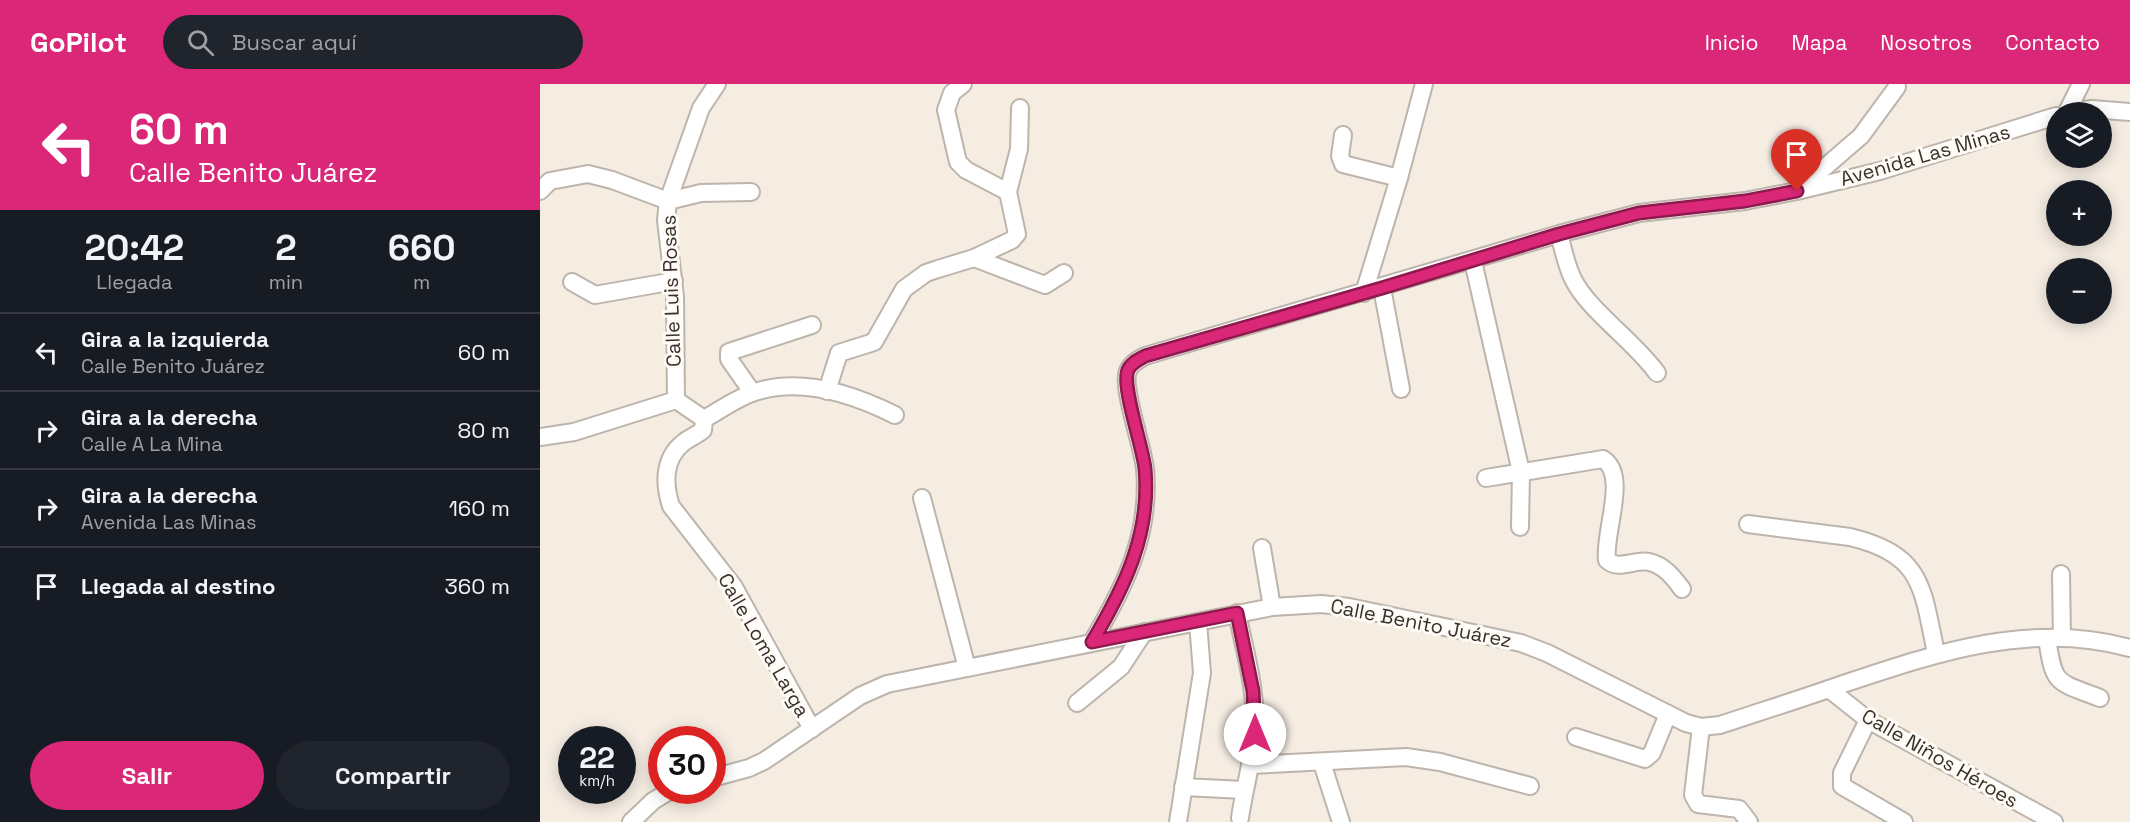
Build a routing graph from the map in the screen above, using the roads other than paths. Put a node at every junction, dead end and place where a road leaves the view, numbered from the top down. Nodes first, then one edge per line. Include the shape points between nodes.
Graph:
1 (717, 84) edge
2 (963, 84) edge
3 (1424, 84) edge
4 (2081, 84) edge
5 (1897, 87) dead end
6 (2072, 102) edge
7 (1020, 108) dead end
8 (2112, 111) edge
9 (2130, 112) edge
10 (2046, 119) edge
11 (1343, 135) dead end
12 (1400, 178) junction
13 (540, 191) edge
14 (1797, 191) junction
15 (751, 192) dead end
16 (1008, 192) junction
17 (668, 201) junction
18 (1559, 234) junction
19 (975, 258) junction
20 (1473, 261) junction
21 (1064, 273) dead end
22 (674, 281) junction
23 (572, 282) dead end
24 (1382, 288) junction
25 (1364, 293) junction
26 (812, 325) dead end
27 (1657, 373) dead end
28 (1401, 390) dead end
29 (827, 391) junction
30 (753, 393) junction
31 (676, 400) junction
32 (895, 415) dead end
33 (704, 419) junction
34 (540, 437) edge
35 (1521, 472) junction
36 (1486, 478) dead end
37 (922, 498) dead end
38 (1748, 524) dead end
39 (1520, 527) dead end
40 (1262, 548) dead end
41 (2061, 573) dead end
42 (1682, 589) dead end
43 (1272, 607) junction
44 (1237, 613) junction
45 (1198, 622) junction
46 (1144, 632) junction
47 (2055, 638) junction
48 (1092, 642) junction
49 (2130, 648) edge
50 (1936, 653) junction
51 (966, 668) junction
52 (1829, 689) junction
53 (2100, 698) dead end
54 (1077, 703) dead end
55 (1668, 714) junction
56 (1868, 720) junction
57 (1701, 727) junction
58 (812, 729) junction
59 (1576, 737) dead end
60 (1322, 763) junction
61 (1252, 765) junction
62 (726, 774) edge
63 (1530, 786) dead end
64 (1183, 787) junction
65 (1244, 790) junction
66 (649, 804) edge
67 (1240, 818) dead end
68 (631, 822) edge
69 (1178, 822) edge
70 (1341, 822) edge
71 (1749, 822) edge
72 (1904, 822) edge
73 (2054, 822) edge

1 - 17 street, Calle Luis Rosas via 701,108
2 - 16 street via 952,93 946,110 958,162
3 - 12 street
4 - 6 street
5 - 14 street via 1862,136
7 - 16 street via 1019,149
8 - 9 street
10 - 14 street, Avenida Las Minas via 1880,171
11 - 12 street via 1343,164
12 - 25 street
13 - 17 street via 550,180 588,174
14 - 18 street, Avenida Las Minas via 1639,213
15 - 17 street via 701,193
16 - 19 street via 1017,230 1015,238
17 - 22 street, Calle Luis Rosas via 666,220
18 - 20 street, Avenida Las Minas
18 - 27 street via 1572,278 1582,293
19 - 21 street via 1045,285
19 - 29 street via 926,273 904,289 874,342 839,353
20 - 24 street, Avenida Las Minas
20 - 35 street
22 - 23 street via 595,295
22 - 31 street, Calle Luis Rosas
24 - 25 street, Avenida Las Minas
24 - 28 street
25 - 48 street, Avenida Las Minas via 1133,362 1125,384 1145,470 1142,531 1121,593
26 - 30 street via 729,352 729,359
29 - 30 street via 801,387
29 - 32 street
30 - 33 street
31 - 33 street
31 - 34 street via 574,432
33 - 58 street, Calle Loma Larga via 703,430 683,443 669,464 666,491 671,506 734,587
35 - 36 street
35 - 39 street
35 - 42 street via 1597,458 1608,462 1614,497 1607,560 1617,565 1648,562 1661,567
37 - 51 street
38 - 50 street via 1850,537 1900,558 1919,580
40 - 43 street
41 - 47 street
43 - 44 street, Calle Benito Juárez
43 - 55 street, Calle Benito Juárez via 1348,607 1521,643
44 - 45 street, Calle Benito Juárez
44 - 61 street via 1255,712
45 - 46 street, Calle Benito Juárez
45 - 64 street via 1202,674
46 - 48 street, Calle Benito Juárez
46 - 54 street via 1121,667
47 - 49 street
47 - 50 street via 1994,642
47 - 53 street via 2052,670 2059,681
48 - 51 street, Calle Benito Juárez
50 - 52 street
51 - 58 street, Calle Benito Juárez via 873,689
52 - 56 street, Calle Niños Héroes
52 - 57 street via 1720,725
55 - 57 street, Calle Benito Juárez
55 - 59 street via 1652,753 1645,759
56 - 72 street via 1842,774 1842,786
56 - 73 street, Calle Niños Héroes
57 - 71 street via 1693,795 1698,804 1739,809
58 - 62 street, Calle Benito Juárez via 764,761
60 - 61 street
60 - 63 street via 1406,757
60 - 70 street
61 - 65 street
64 - 65 street
64 - 69 street
65 - 67 street
66 - 68 street

